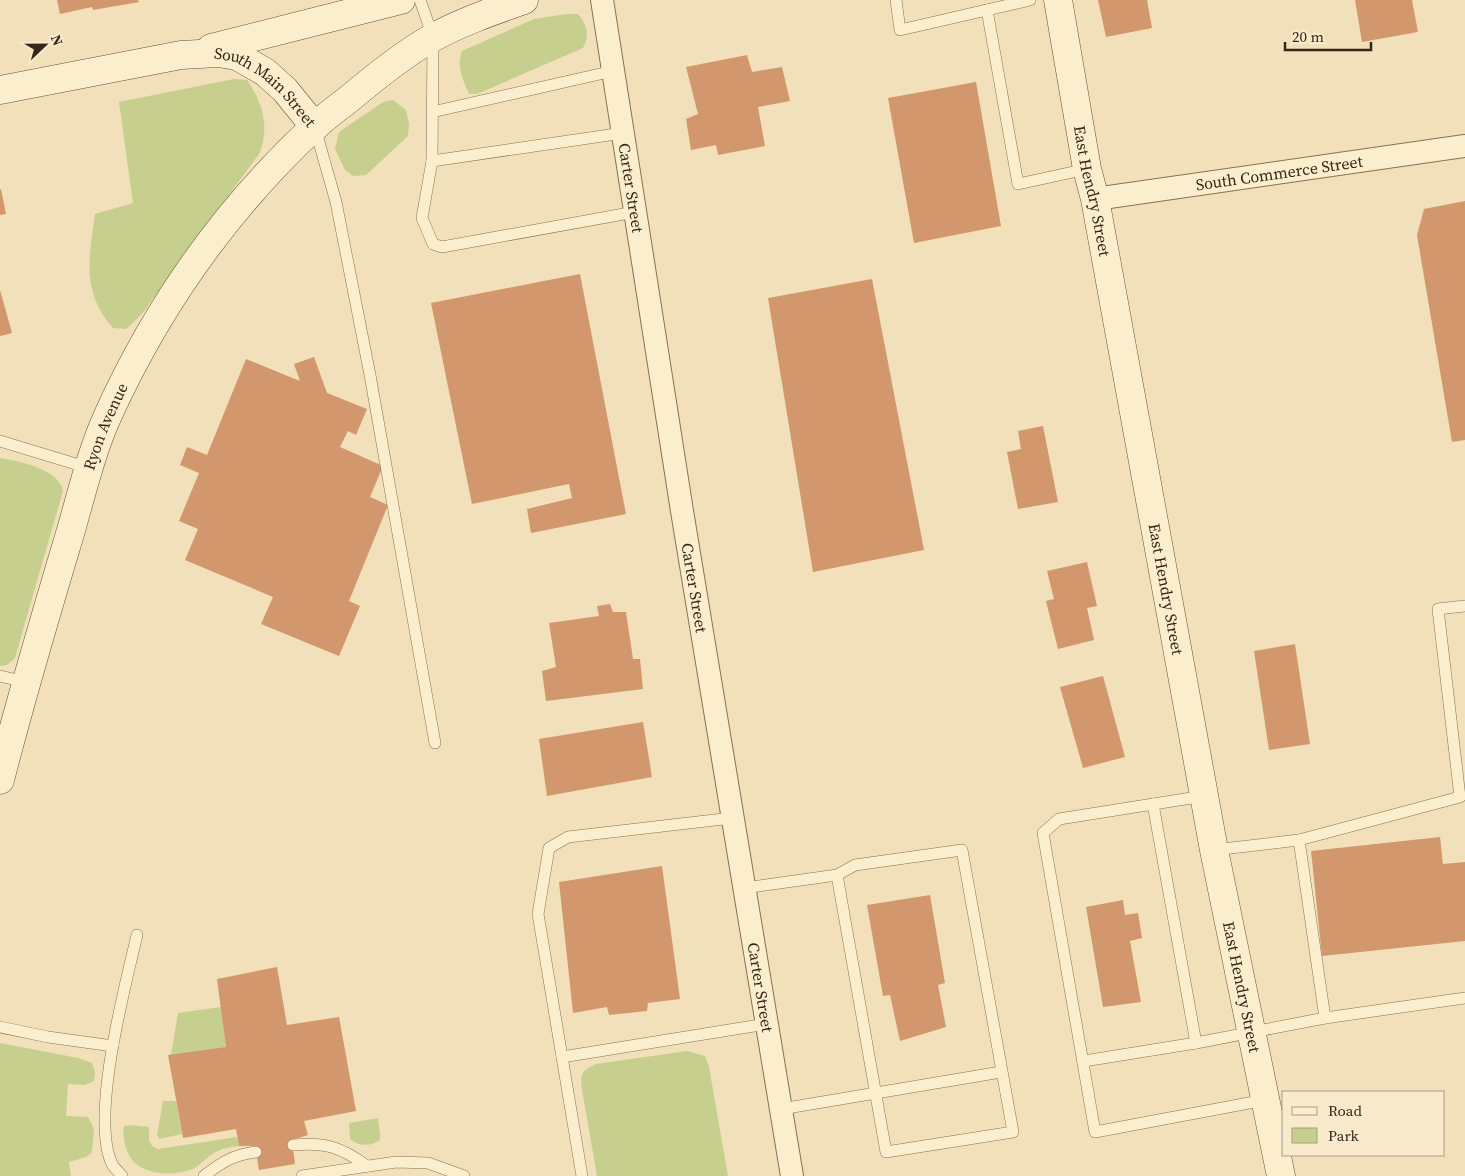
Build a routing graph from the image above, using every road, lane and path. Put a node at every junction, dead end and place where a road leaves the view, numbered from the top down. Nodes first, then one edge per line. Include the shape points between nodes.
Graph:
1 (401, 0) edge
2 (420, 0) edge
3 (524, 0) edge
4 (602, 0) edge
5 (896, 0) edge
6 (1030, 0) edge
7 (1058, 0) edge
8 (987, 10) junction
9 (433, 37) junction
10 (181, 56) junction
11 (613, 71) junction
12 (0, 90) edge
13 (432, 112) junction
14 (315, 127) junction
15 (623, 133) junction
16 (1465, 146) edge
17 (432, 161) junction
18 (1087, 169) junction
19 (1095, 199) junction
20 (635, 212) junction
21 (0, 441) edge
22 (90, 468) junction
23 (1465, 606) edge
24 (13, 679) edge
25 (435, 743) dead end
26 (0, 780) edge
27 (1204, 796) junction
28 (1153, 804) junction
29 (732, 818) junction
30 (1299, 840) junction
31 (1214, 850) junction
32 (837, 875) junction
33 (744, 888) junction
34 (137, 935) dead end
35 (1465, 998) edge
36 (1325, 1018) junction
37 (766, 1024) junction
38 (0, 1027) edge
39 (1251, 1033) junction
40 (1196, 1043) junction
41 (113, 1046) junction
42 (562, 1057) junction
43 (1084, 1061) junction
44 (1001, 1072) junction
45 (876, 1094) junction
46 (1265, 1100) junction
47 (781, 1109) junction
48 (293, 1145) dead end
49 (256, 1152) dead end
50 (367, 1166) junction
51 (122, 1176) edge
52 (204, 1176) edge
53 (302, 1176) edge
54 (464, 1176) edge
55 (582, 1176) edge
56 (792, 1176) edge
57 (1281, 1176) edge

1 - 10 street
2 - 9 lane
3 - 9 street, South Main Street
4 - 11 street, Carter Street
5 - 8 lane via 900,30
6 - 8 lane
7 - 18 street, East Hendry Street
8 - 18 lane via 1018,184
9 - 13 lane
9 - 14 street, South Main Street via 378,74
10 - 12 street, South Main Street
10 - 14 street, South Main Street via 218,53 238,56 265,72 285,90
11 - 13 lane
11 - 15 street, Carter Street
13 - 17 lane
14 - 22 street, Ryon Avenue via 260,182 204,249 141,349 107,417
14 - 25 lane via 336,202 368,365
15 - 17 lane
15 - 20 street, Carter Street
16 - 19 street, South Commerce Street
17 - 20 lane via 422,218 433,244 442,247
18 - 19 street, East Hendry Street
19 - 27 street, East Hendry Street
20 - 29 street, Carter Street
21 - 22 lane
22 - 24 street, Ryon Avenue
23 - 30 lane via 1438,609 1460,797
24 - 26 street, Ryon Avenue
27 - 28 lane
27 - 31 street, East Hendry Street
28 - 40 lane
28 - 43 lane via 1059,819 1043,833
29 - 33 street, Carter Street
29 - 42 lane via 568,837 549,848 538,914
30 - 31 lane
30 - 36 lane
31 - 39 street, East Hendry Street
32 - 33 lane
32 - 44 lane via 854,866 962,850
32 - 45 lane
33 - 37 street, Carter Street
34 - 41 lane
35 - 36 lane
36 - 39 lane
37 - 42 lane
37 - 47 street, Carter Street
38 - 41 lane
39 - 40 lane
39 - 46 street, East Hendry Street
40 - 43 lane
41 - 51 lane via 105,1112 107,1141 112,1164
42 - 55 lane
43 - 46 lane via 1095,1132
44 - 45 lane
44 - 45 lane via 1013,1132 886,1152
45 - 47 lane
46 - 57 street, East Hendry Street
47 - 56 street, Carter Street
48 - 50 lane via 334,1147
49 - 52 lane via 232,1157
50 - 53 lane
50 - 54 lane via 396,1162 428,1163

